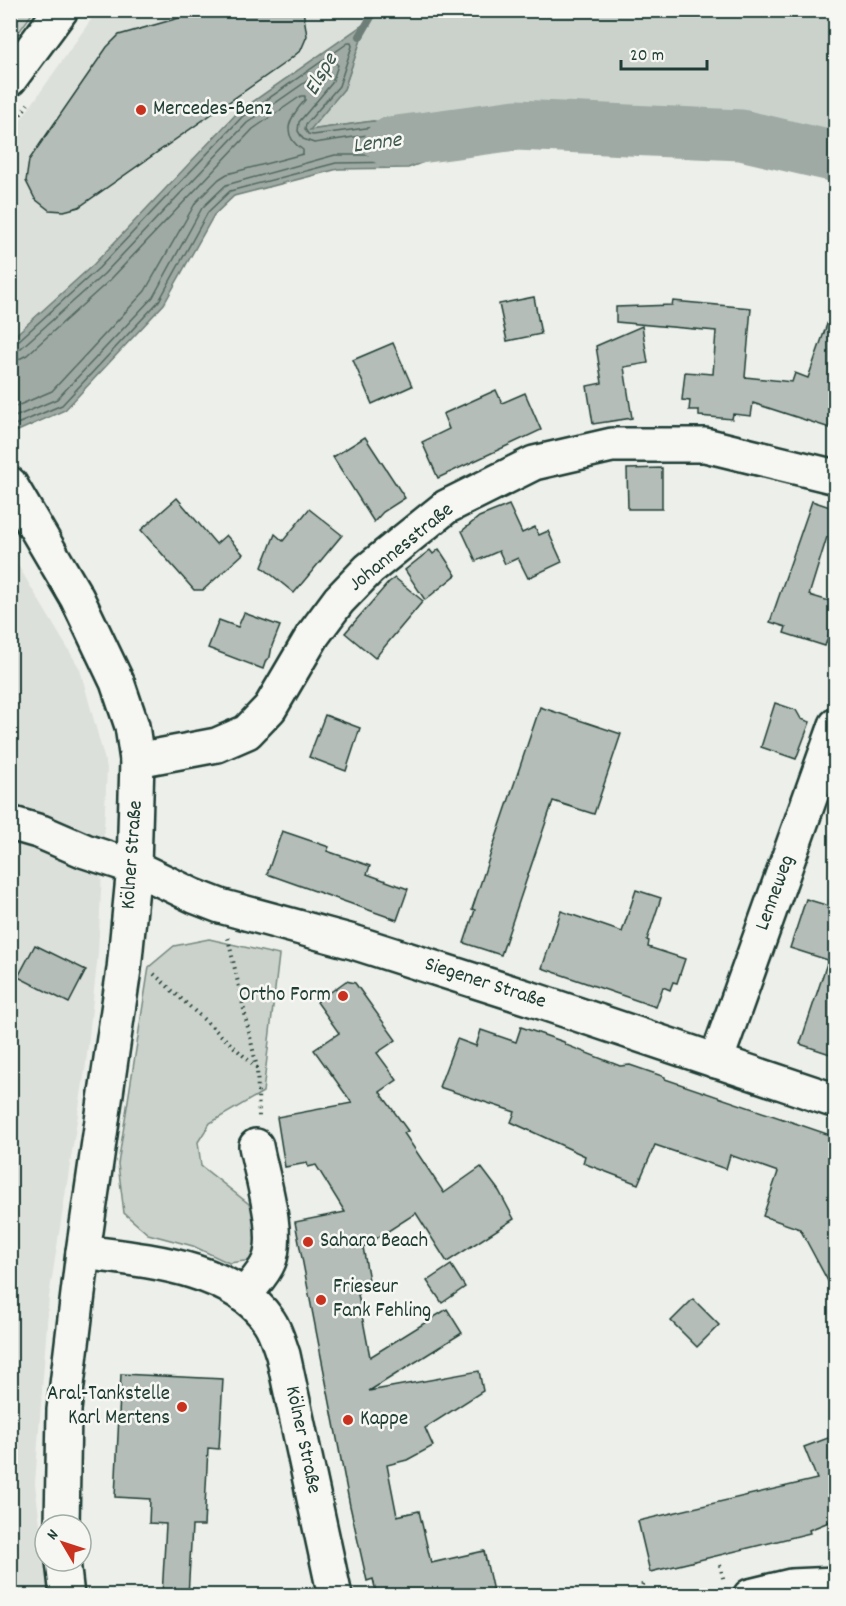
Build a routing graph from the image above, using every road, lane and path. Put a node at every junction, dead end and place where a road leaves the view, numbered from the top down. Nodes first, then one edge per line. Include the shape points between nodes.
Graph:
1 (61, 10) edge
2 (10, 79) edge
3 (836, 477) edge
4 (10, 484) edge
5 (836, 725) edge
6 (137, 760) junction
7 (10, 823) edge
8 (134, 867) junction
9 (220, 906) junction
10 (124, 969) junction
11 (716, 1061) junction
12 (257, 1068) junction
13 (836, 1101) edge
14 (256, 1146) joint
15 (83, 1252) junction
16 (244, 1296) junction
17 (62, 1513) edge
18 (720, 1565) dead end
19 (64, 1573) edge
20 (644, 1581) dead end
21 (836, 1584) edge
22 (738, 1591) edge
23 (67, 1596) edge
24 (335, 1596) edge
25 (637, 1596) edge

1 - 2 street
3 - 6 street, Johannesstraße via 705,445 612,445 534,463 446,507 369,569 339,600 313,635 270,708 247,732 218,746
4 - 6 street, Kölner Straße via 77,598 117,682 126,704
5 - 11 street, Lenneweg
6 - 8 street, Kölner Straße
7 - 8 street, Siegener Straße
8 - 9 street, Siegener Straße
8 - 10 street, Kölner Straße
9 - 11 street, Siegener Straße via 353,942
9 - 12 path
10 - 12 path via 154,974
10 - 15 street, Kölner Straße
11 - 13 street, Siegener Straße
12 - 14 path via 260,1105
14 - 16 street via 273,1234 272,1250 268,1264
15 - 16 street, Kölner Straße via 175,1266 220,1282
15 - 17 street, Kölner Straße via 64,1410
16 - 24 street, Kölner Straße via 268,1320 283,1355
18 - 22 path
19 - 23 street
20 - 25 path
21 - 22 street

